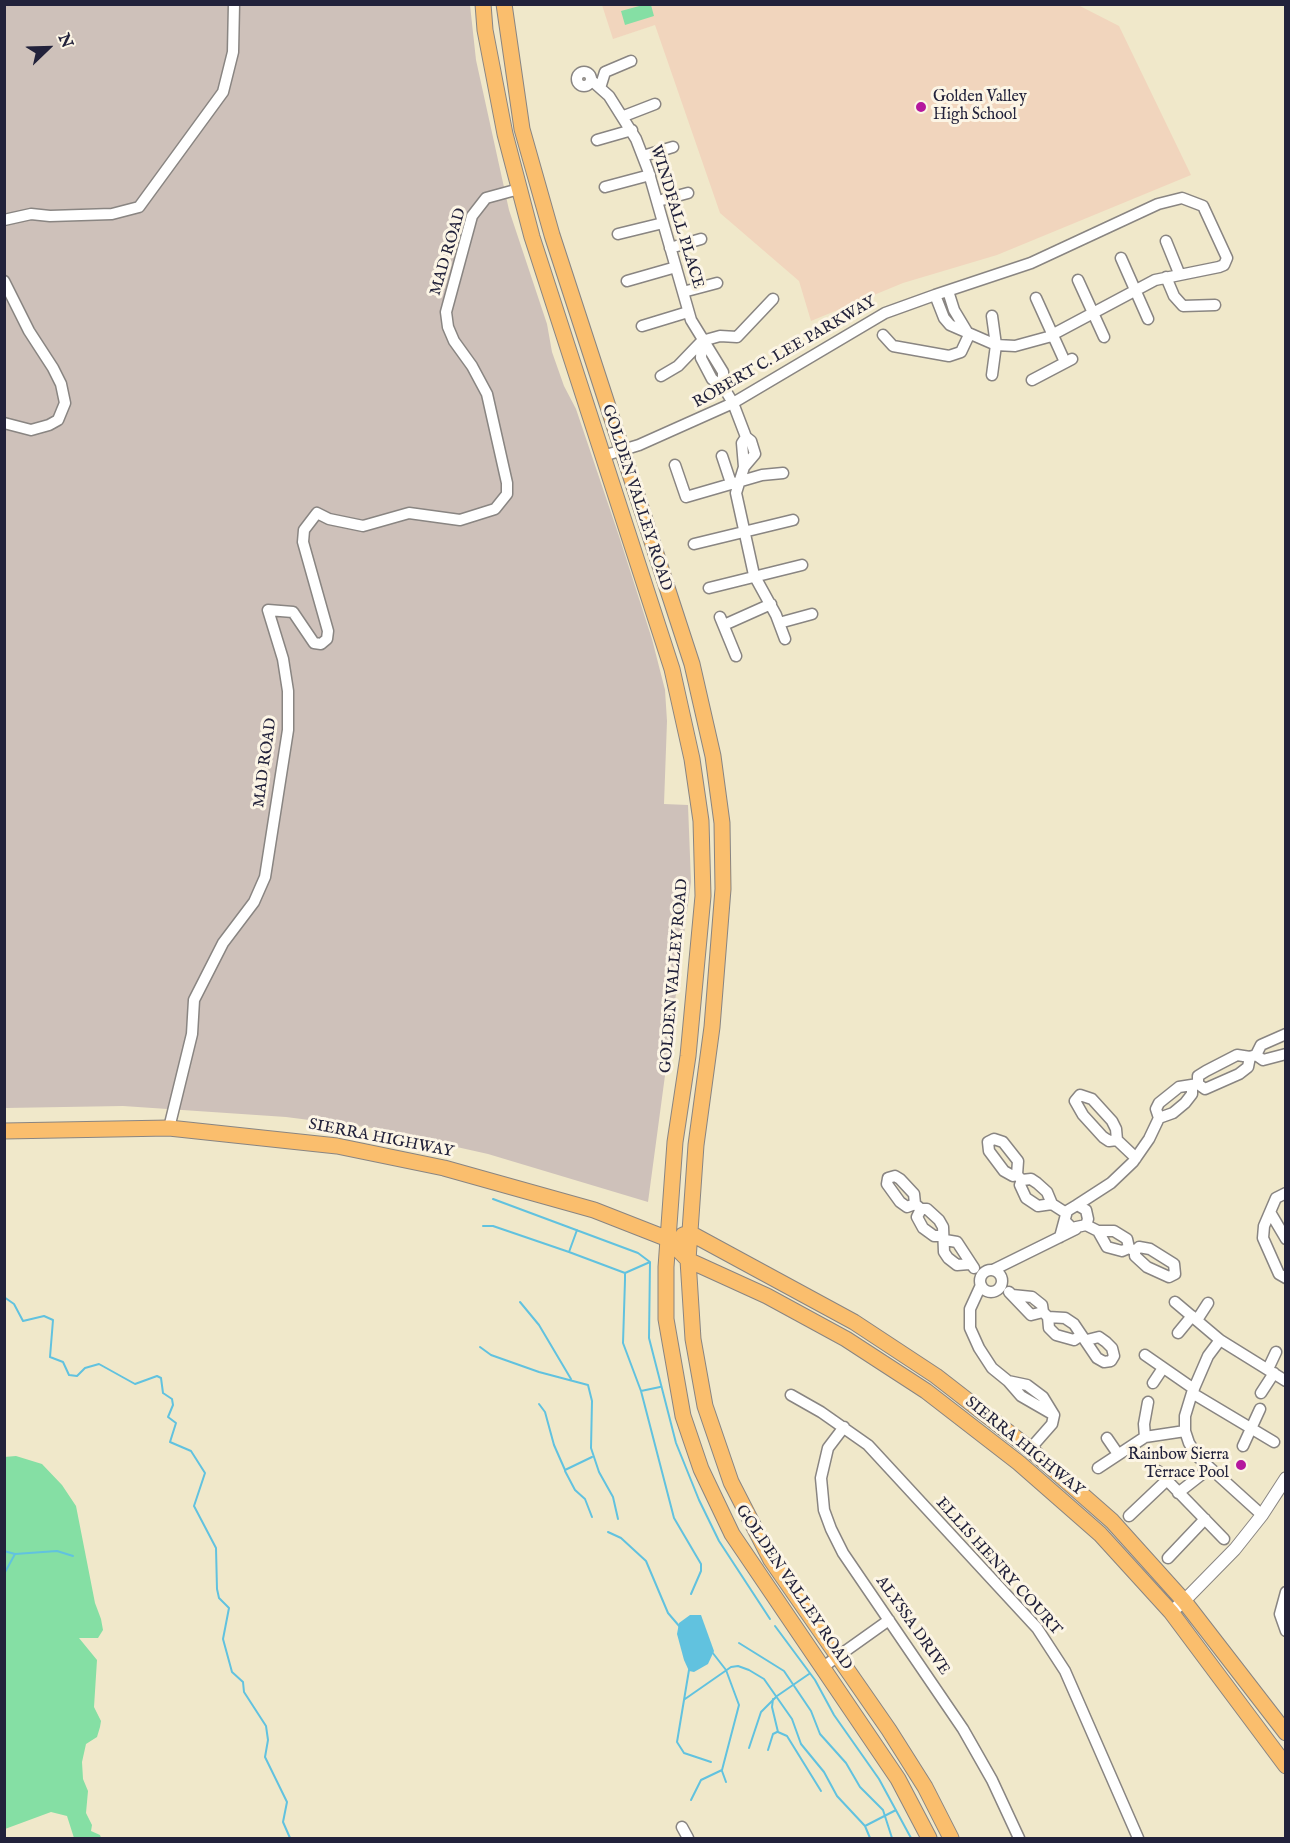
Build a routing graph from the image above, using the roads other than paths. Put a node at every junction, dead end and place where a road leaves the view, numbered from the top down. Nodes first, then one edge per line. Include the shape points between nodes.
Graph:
1 (234, 4) edge
2 (483, 4) edge
3 (504, 4) edge
4 (631, 60) dead end
5 (591, 80) dead end
6 (600, 88) junction
7 (655, 104) dead end
8 (624, 116) junction
9 (632, 130) junction
10 (597, 140) dead end
11 (673, 147) dead end
12 (643, 156) junction
13 (650, 175) junction
14 (605, 187) dead end
15 (519, 189) junction
16 (688, 194) dead end
17 (658, 201) junction
18 (4, 220) edge
19 (663, 223) junction
20 (618, 234) dead end
21 (701, 239) dead end
22 (1166, 240) dead end
23 (670, 248) junction
24 (1121, 258) dead end
25 (676, 267) junction
26 (1179, 273) junction
27 (1166, 277) junction
28 (1078, 280) dead end
29 (627, 281) dead end
30 (4, 282) edge
31 (717, 283) dead end
32 (1135, 288) junction
33 (948, 291) junction
34 (683, 292) junction
35 (935, 295) junction
36 (772, 298) dead end
37 (1036, 298) dead end
38 (1215, 305) dead end
39 (1092, 311) junction
40 (688, 312) junction
41 (992, 316) dead end
42 (1148, 319) dead end
43 (642, 326) dead end
44 (1053, 334) junction
45 (882, 335) dead end
46 (969, 335) junction
47 (1104, 337) dead end
48 (702, 341) junction
49 (996, 345) junction
50 (993, 375) dead end
51 (661, 376) dead end
52 (1032, 380) dead end
53 (733, 404) junction
54 (4, 423) edge
55 (624, 450) junction
56 (603, 456) junction
57 (722, 456) dead end
58 (675, 465) dead end
59 (783, 473) dead end
60 (735, 482) junction
61 (793, 520) dead end
62 (743, 531) junction
63 (694, 544) dead end
64 (802, 565) dead end
65 (755, 577) junction
66 (709, 588) dead end
67 (771, 604) junction
68 (812, 614) dead end
69 (779, 623) junction
70 (784, 639) dead end
71 (736, 656) dead end
72 (1286, 1034) edge
73 (1286, 1054) edge
74 (1253, 1056) junction
75 (1195, 1085) junction
76 (1159, 1118) junction
77 (169, 1128) junction
78 (4, 1131) edge
79 (1118, 1140) junction
80 (1136, 1158) junction
81 (1286, 1193) edge
82 (1052, 1204) junction
83 (1081, 1208) junction
84 (1270, 1212) junction
85 (1066, 1217) junction
86 (1081, 1227) junction
87 (1098, 1231) junction
88 (690, 1233) junction
89 (1060, 1237) junction
90 (943, 1238) junction
91 (668, 1239) junction
92 (1286, 1239) edge
93 (688, 1260) junction
94 (1014, 1261) junction
95 (969, 1264) junction
96 (993, 1270) junction
97 (1286, 1278) edge
98 (984, 1283) junction
99 (1001, 1283) junction
100 (1175, 1302) dead end
101 (1208, 1303) dead end
102 (1045, 1314) junction
103 (1194, 1318) junction
104 (1178, 1333) dead end
105 (1220, 1340) junction
106 (1276, 1352) dead end
107 (1145, 1355) dead end
108 (1163, 1368) junction
109 (1271, 1371) junction
110 (1286, 1381) edge
111 (1153, 1383) dead end
112 (1193, 1391) junction
113 (1261, 1393) dead end
114 (790, 1395) dead end
115 (1148, 1402) dead end
116 (1260, 1409) dead end
117 (844, 1427) junction
118 (1250, 1428) junction
119 (1185, 1431) junction
120 (1146, 1437) junction
121 (1107, 1438) dead end
122 (1274, 1442) dead end
123 (1243, 1446) dead end
124 (1030, 1449) junction
125 (1118, 1454) junction
126 (1098, 1468) dead end
127 (1210, 1468) junction
128 (1158, 1471) dead end
129 (1286, 1478) edge
130 (1167, 1480) junction
131 (1178, 1492) junction
132 (1262, 1515) junction
133 (1129, 1516) dead end
134 (1205, 1519) junction
135 (1224, 1539) dead end
136 (1168, 1558) dead end
137 (1286, 1592) edge
138 (1185, 1601) junction
139 (1171, 1612) junction
140 (889, 1620) junction
141 (1286, 1631) edge
142 (838, 1657) junction
143 (823, 1667) junction
144 (1286, 1733) edge
145 (1286, 1766) edge
146 (682, 1827) dead end
147 (688, 1839) edge
148 (929, 1839) edge
149 (951, 1839) edge
150 (1019, 1839) edge
151 (1138, 1839) edge

1 - 18 street via 233,52 223,92 139,207 112,214 31,214
2 - 15 main road, GOLDEN VALLEY ROAD via 505,134
3 - 55 main road, GOLDEN VALLEY ROAD via 522,129 552,235
4 - 6 street via 604,72
5 - 6 street, WINDFALL PLACE
6 - 8 street, WINDFALL PLACE
7 - 8 street
8 - 9 street, WINDFALL PLACE
9 - 10 street
9 - 12 street, WINDFALL PLACE
11 - 12 street
12 - 13 street, WINDFALL PLACE
13 - 14 street
13 - 17 street, WINDFALL PLACE
15 - 56 main road, GOLDEN VALLEY ROAD
15 - 77 street, MAD ROAD via 486,198 472,216 446,312 454,341 487,394 507,495 495,509 460,520 409,513 363,526 317,513 304,530 303,542 327,639 321,644 314,643 293,612 268,610 283,659 288,730 265,877 254,902 223,943 194,1000 192,1034
16 - 17 street
17 - 19 street, WINDFALL PLACE
19 - 20 street
19 - 23 street, WINDFALL PLACE
21 - 23 street
22 - 26 street
23 - 25 street, WINDFALL PLACE
24 - 32 street
25 - 29 street
25 - 34 street, WINDFALL PLACE
26 - 27 street
26 - 33 street, ROBERT C. LEE PARKWAY via 1219,267 1227,258 1208,212 1182,198 1158,204 1031,263
27 - 32 street
27 - 38 street via 1183,306
28 - 39 street
30 - 54 street via 53,368 64,402 58,420 49,426 31,430
31 - 34 street
32 - 39 street
32 - 42 street
33 - 35 street, ROBERT C. LEE PARKWAY
33 - 46 street
34 - 40 street, WINDFALL PLACE
35 - 46 street via 944,318
35 - 53 street, ROBERT C. LEE PARKWAY via 885,313
36 - 48 street via 737,337
37 - 44 street
39 - 44 street
39 - 47 street
40 - 43 street
40 - 48 street, WINDFALL PLACE
41 - 49 street
44 - 49 street via 1014,346
44 - 52 street via 1069,361
45 - 46 street via 893,346 949,356 961,352
46 - 49 street
48 - 51 street via 678,366
48 - 53 street, WINDFALL PLACE via 701,358
49 - 50 street
53 - 55 street, ROBERT C. LEE PARKWAY
53 - 60 street, WINDFALL PLACE via 746,437 742,443 744,467
55 - 56 street, ROBERT C. LEE PARKWAY
55 - 88 main road, GOLDEN VALLEY ROAD via 692,664 713,756 722,822 723,890
56 - 91 main road, GOLDEN VALLEY ROAD via 672,669 701,821 703,896
57 - 60 street
58 - 60 street via 686,497
59 - 60 street
60 - 62 street
61 - 62 street
62 - 63 street
62 - 65 street
64 - 65 street
65 - 66 street
65 - 67 street
67 - 69 street
67 - 71 street via 722,621
68 - 69 street
69 - 70 street
72 - 74 street via 1260,1045
73 - 74 street via 1263,1059
74 - 75 street via 1237,1055 1226,1060 1198,1076
74 - 75 street via 1239,1074 1205,1089
75 - 76 street via 1185,1103
75 - 76 street via 1185,1084 1158,1103
76 - 80 street
77 - 78 main road, SIERRA HIGHWAY
77 - 91 main road, SIERRA HIGHWAY via 337,1146 444,1168 594,1210
79 - 79 street via 1112,1121 1092,1099 1080,1095 1076,1106 1092,1127 1109,1141
79 - 80 street
80 - 83 street
81 - 84 street via 1276,1198
82 - 82 street via 1037,1183 1020,1177 1022,1191 1032,1203
82 - 85 street
83 - 85 street
83 - 86 street via 1088,1219
84 - 92 street
84 - 97 street via 1263,1238 1279,1274
85 - 86 street
85 - 89 street
86 - 87 street
86 - 89 street
87 - 87 street via 1107,1247 1132,1250 1127,1239 1114,1231
88 - 91 main road
88 - 93 main road, GOLDEN VALLEY ROAD
88 - 124 main road, SIERRA HIGHWAY via 854,1322 936,1376
89 - 94 street
90 - 90 street via 939,1220 927,1209 918,1207 917,1217 923,1228
90 - 95 street via 957,1242
90 - 95 street via 948,1258 957,1265
91 - 93 main road, SIERRA HIGHWAY
91 - 143 main road, GOLDEN VALLEY ROAD via 666,1319 683,1416 701,1469 732,1534
93 - 139 main road, SIERRA HIGHWAY via 835,1333 926,1391 1019,1463 1100,1534
93 - 142 main road, GOLDEN VALLEY ROAD via 693,1340 705,1406 720,1454 741,1506 771,1560
94 - 96 street
94 - 99 street
95 - 98 street
96 - 98 street
96 - 99 street
98 - 99 street via 994,1292
98 - 124 street via 970,1309 970,1328 992,1368 1020,1396 1054,1415 1052,1424
99 - 102 street via 1031,1315
100 - 103 street
101 - 103 street
102 - 102 street via 1065,1318 1084,1338 1074,1340 1056,1335 1048,1328
103 - 104 street
103 - 105 street
105 - 109 street
105 - 112 street via 1208,1356
106 - 109 street
107 - 108 street
108 - 111 street
108 - 112 street
109 - 110 street
109 - 113 street
112 - 118 street
112 - 119 street
114 - 117 street, ELLIS HENRY COURT
115 - 120 street
116 - 118 street
117 - 140 street, ALYSSA DRIVE via 824,1460 824,1510 843,1553
117 - 151 street, ELLIS HENRY COURT via 868,1445 1054,1651
118 - 122 street
118 - 123 street
119 - 120 street
119 - 127 street via 1189,1443
120 - 125 street
121 - 125 street
124 - 138 main road, SIERRA HIGHWAY via 1112,1521
125 - 126 street
127 - 131 street
127 - 132 street
128 - 130 street
129 - 132 street
130 - 131 street
130 - 133 street
131 - 134 street
132 - 138 street
134 - 135 street
134 - 136 street
137 - 141 street via 1280,1614
138 - 139 street
138 - 144 main road, SIERRA HIGHWAY
139 - 145 main road, SIERRA HIGHWAY
140 - 142 street
140 - 150 street, ALYSSA DRIVE via 963,1729
142 - 143 street
142 - 149 main road, GOLDEN VALLEY ROAD via 919,1778
143 - 148 main road, GOLDEN VALLEY ROAD via 898,1779
146 - 147 street

